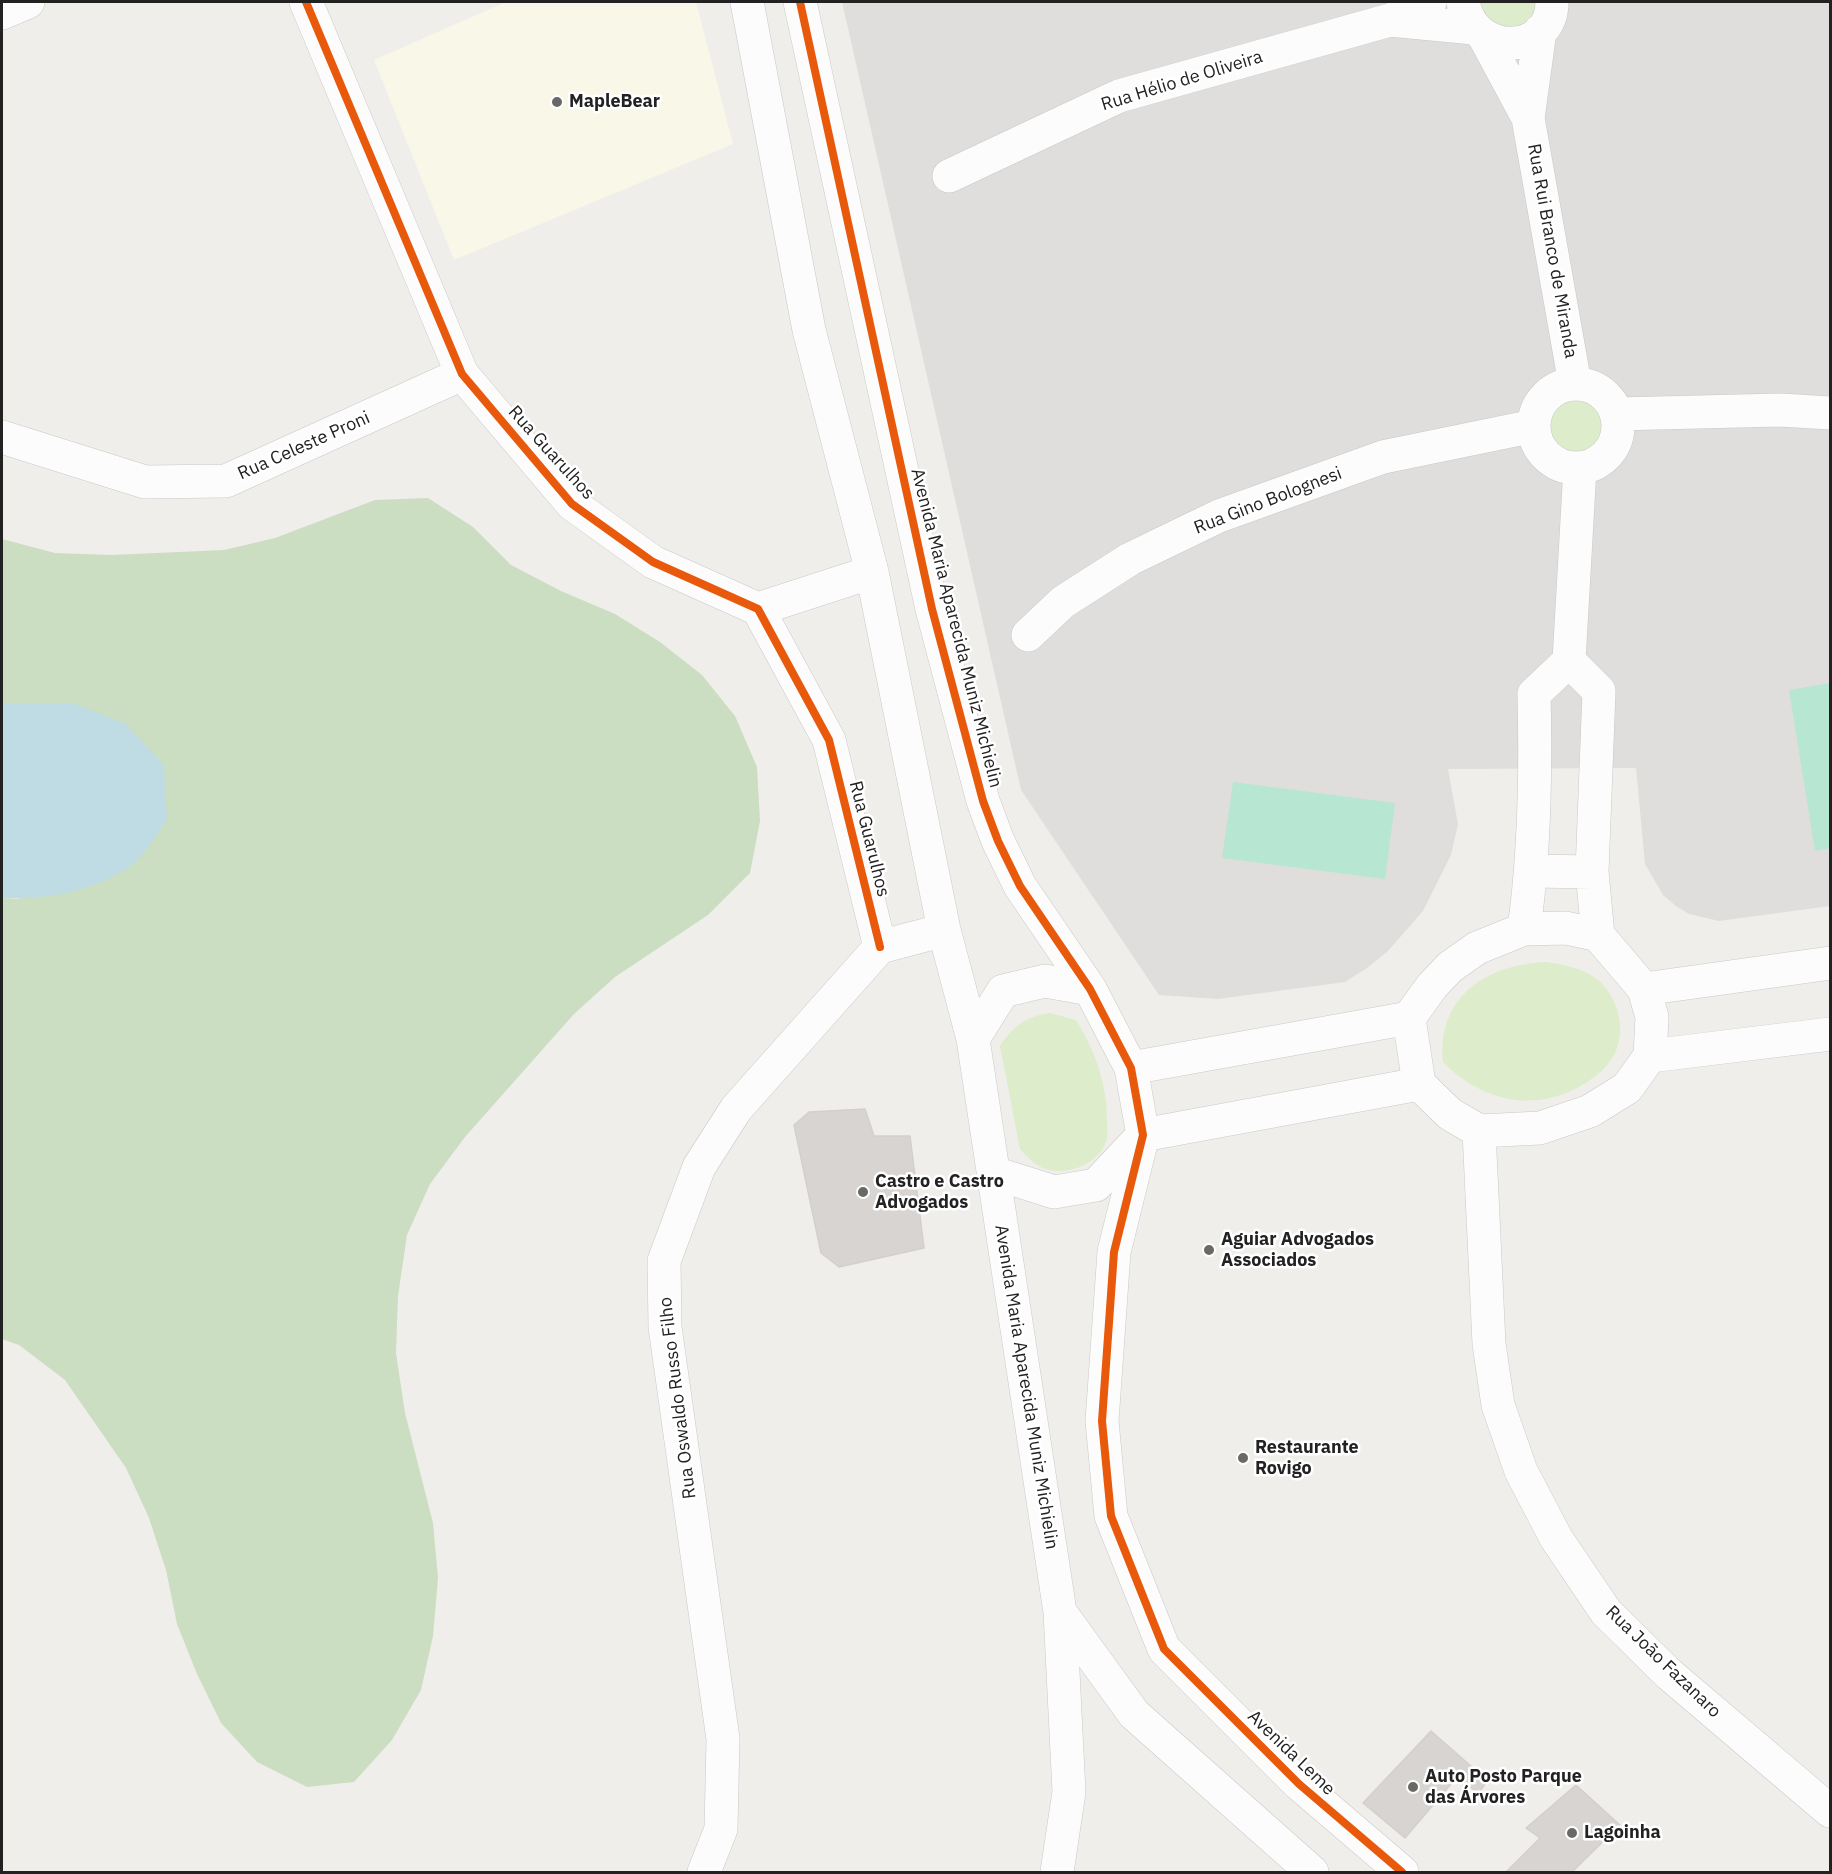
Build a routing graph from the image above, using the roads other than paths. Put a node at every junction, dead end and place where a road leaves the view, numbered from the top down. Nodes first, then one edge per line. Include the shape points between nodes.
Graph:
1 (28, 2) edge
2 (306, 2) edge
3 (747, 2) edge
4 (800, 2) edge
5 (1430, 2) edge
6 (1552, 2) edge
7 (2, 13) edge
8 (1390, 20) junction
9 (1474, 23) edge
10 (1540, 31) junction
11 (1528, 118) junction
12 (949, 176) dead end
13 (462, 374) junction
14 (1575, 384) junction
15 (1830, 412) edge
16 (1617, 414) junction
17 (1534, 426) junction
18 (2, 437) edge
19 (1580, 468) junction
20 (873, 572) junction
21 (759, 609) junction
22 (1028, 635) dead end
23 (1569, 661) junction
24 (1532, 871) junction
25 (1592, 872) junction
26 (1524, 929) junction
27 (944, 930) junction
28 (1598, 935) junction
29 (880, 947) junction
30 (1830, 963) edge
31 (1644, 989) junction
32 (1090, 990) junction
33 (1409, 1018) junction
34 (974, 1039) junction
35 (1830, 1040) edge
36 (1650, 1056) junction
37 (1131, 1068) junction
38 (1419, 1084) junction
39 (1479, 1131) junction
40 (1143, 1135) junction
41 (994, 1173) junction
42 (1060, 1611) junction
43 (1164, 1649) joint
44 (1830, 1811) edge
45 (704, 1872) edge
46 (1057, 1872) edge
47 (1311, 1872) edge
48 (1402, 1872) edge

1 - 7 street
2 - 13 street, Rua Guarulhos
3 - 20 street, Avenida Maria Aparecida Muniz Michielin via 809,330
4 - 32 street, Avenida Maria Aparecida Muniz Michielin via 932,609 983,801 1020,886
5 - 8 street
6 - 10 street, Rua Rui Branco de Miranda via 1548,20
8 - 9 street
8 - 12 street, Rua Hélio de Oliveira via 1119,96
9 - 10 street via 1499,44 1514,44
9 - 11 street, Rua Rui Branco de Miranda
10 - 11 street, Rua Rui Branco de Miranda
11 - 14 street, Rua Rui Branco de Miranda
13 - 18 street, Rua Celeste Proni via 226,481 145,482
13 - 21 street, Rua Guarulhos via 572,504 653,562
14 - 16 street via 1601,392
14 - 17 street via 1556,390 1542,402
15 - 16 street
16 - 19 street via 1618,426 1611,449
17 - 19 street via 1543,452 1554,461
17 - 22 street, Rua Gino Bolognesi via 1383,457 1219,516 1130,559 1063,602
19 - 23 street
20 - 21 street
20 - 27 street, Avenida Maria Aparecida Muniz Michielin
21 - 29 street, Rua Guarulhos via 829,740
23 - 24 street via 1534,694
23 - 25 street via 1599,691
24 - 25 street
24 - 26 street
25 - 28 street
26 - 28 street via 1566,928
26 - 33 street via 1477,948 1450,967
27 - 29 street
27 - 34 street, Avenida Maria Aparecida Muniz Michielin
28 - 31 street
29 - 45 street, Rua Oswaldo Russo Filho via 736,1109 699,1167 664,1261 665,1327 723,1739 721,1829
30 - 31 street
31 - 36 street via 1653,1017
32 - 34 street via 1045,981 1003,991
32 - 37 street, Avenida Maria Aparecida Muniz Michielin
33 - 37 street
33 - 38 street
34 - 41 street, Avenida Maria Aparecida Muniz Michielin
35 - 36 street
36 - 39 street via 1627,1088 1590,1111 1540,1128
37 - 40 street, Avenida Maria Aparecida Muniz Michielin
38 - 39 street via 1450,1114
38 - 40 street
39 - 44 street, Rua João Fazanaro via 1489,1344 1498,1405 1521,1471 1556,1538 1606,1611 1670,1674
40 - 41 street via 1096,1185 1054,1192
40 - 43 street, Avenida Maria Aparecida Muniz Michielin via 1114,1252 1102,1421 1111,1516
41 - 42 street, Avenida Maria Aparecida Muniz Michielin
42 - 46 street, Avenida Maria Aparecida Muniz Michielin via 1069,1792
42 - 47 street via 1134,1714
43 - 48 street, Avenida Leme via 1299,1784

